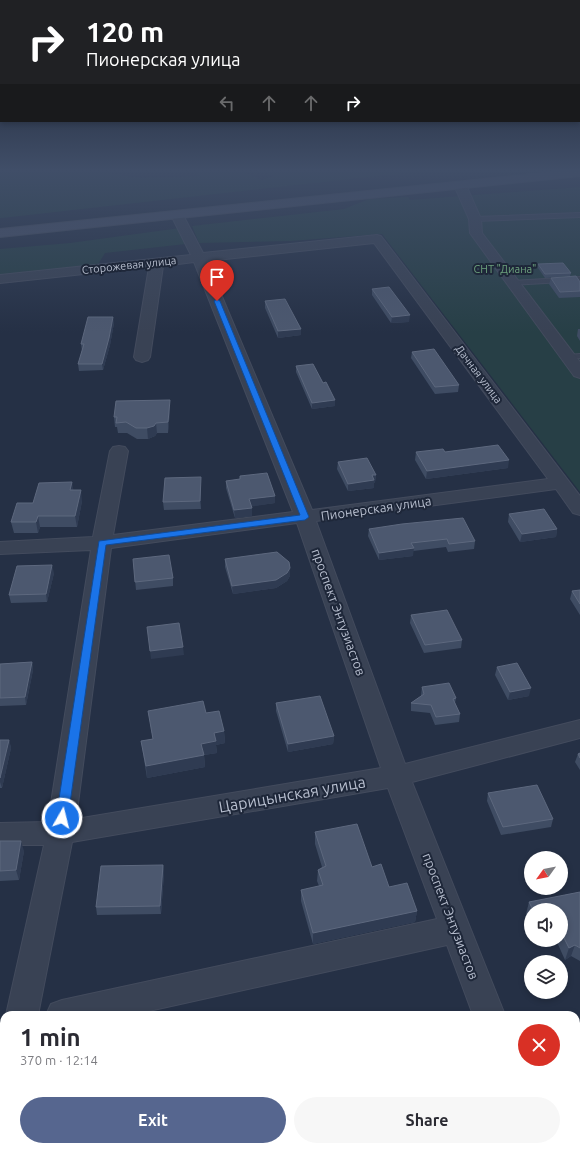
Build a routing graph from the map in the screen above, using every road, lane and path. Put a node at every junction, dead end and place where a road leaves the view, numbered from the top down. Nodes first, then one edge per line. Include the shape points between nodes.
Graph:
1 (77, 225) edge
2 (182, 225) edge
3 (476, 225) edge
4 (0, 233) edge
5 (377, 240) joint
6 (199, 258) junction
7 (157, 262) junction
8 (0, 279) edge
9 (580, 279) edge
10 (511, 283) junction
11 (142, 356) dead end
12 (573, 356) edge
13 (580, 373) edge
14 (119, 451) dead end
15 (561, 483) junction
16 (580, 509) edge
17 (305, 517) junction
18 (102, 543) junction
19 (0, 548) edge
20 (580, 729) edge
21 (397, 776) junction
22 (60, 833) junction
23 (0, 834) edge
24 (456, 929) junction
25 (23, 1011) edge
26 (80, 1011) edge
27 (487, 1011) edge

1 - 4 street
2 - 6 street, проспект Энтузиастов
3 - 10 street via 476,233
5 - 6 street, Сторожевая улица
5 - 15 street, Дачная улица
6 - 7 street, Сторожевая улица
6 - 17 street, проспект Энтузиастов
7 - 8 street, Сторожевая улица
7 - 11 street
9 - 10 lane
10 - 12 street
12 - 13 street
14 - 18 street
15 - 16 street, Дачная улица
15 - 17 street, Пионерская улица
17 - 18 street, Пионерская улица
17 - 21 street, проспект Энтузиастов
18 - 19 street, Пионерская улица
18 - 22 street
20 - 21 street, Царицынская улица
21 - 22 street, Царицынская улица
21 - 24 street, проспект Энтузиастов
22 - 23 street, Царицынская улица
22 - 25 street
24 - 26 street
24 - 27 street, проспект Энтузиастов

